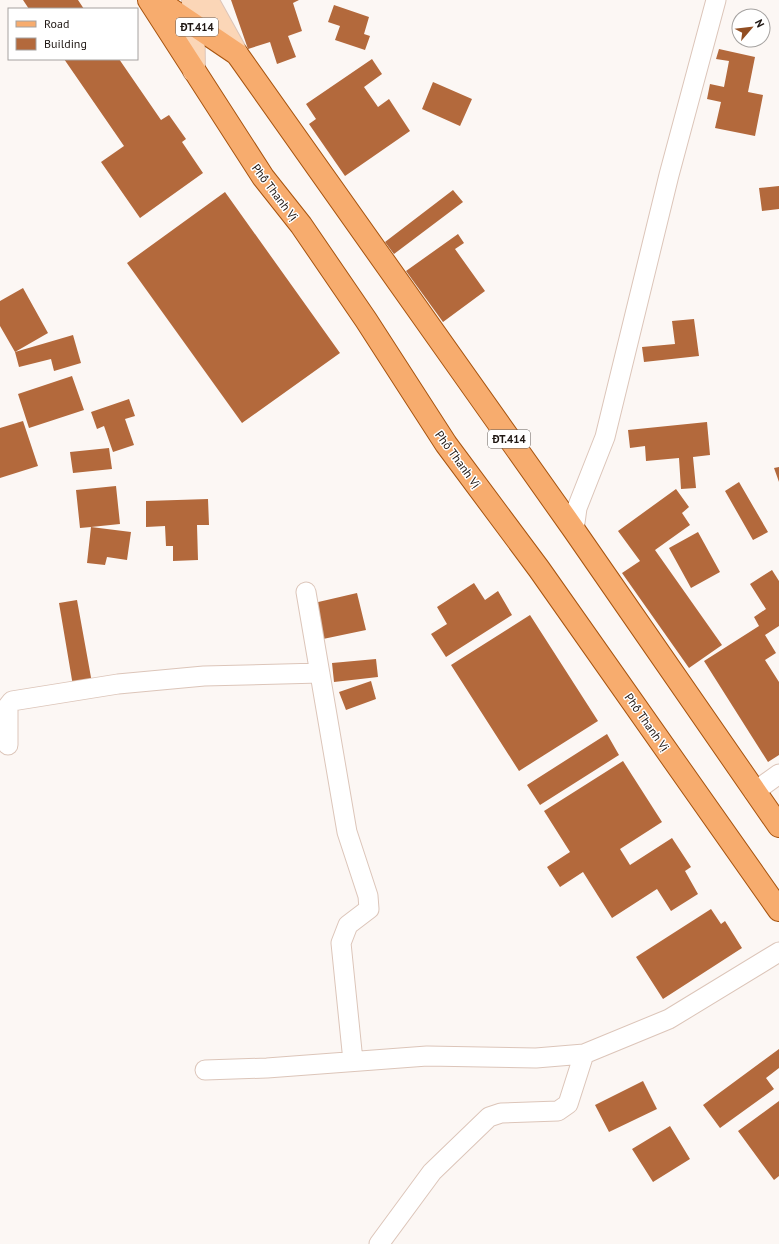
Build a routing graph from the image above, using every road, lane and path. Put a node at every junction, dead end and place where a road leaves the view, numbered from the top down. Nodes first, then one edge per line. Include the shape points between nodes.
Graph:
1 (150, 0) edge
2 (157, 0) edge
3 (193, 0) edge
4 (207, 0) edge
5 (716, 0) edge
6 (194, 24) junction
7 (237, 54) junction
8 (194, 71) junction
9 (574, 530) junction
10 (306, 592) dead end
11 (320, 673) junction
12 (8, 745) dead end
13 (779, 774) edge
14 (754, 792) junction
15 (779, 826) edge
16 (779, 910) edge
17 (779, 952) edge
18 (584, 1054) junction
19 (353, 1061) junction
20 (206, 1070) dead end
21 (379, 1244) edge

1 - 8 main road, Phố Thanh Vị
2 - 6 main road, ĐT.414
3 - 6 main road
4 - 7 main road
5 - 9 street via 669,175 606,437 577,508
6 - 7 main road, ĐT.414
6 - 8 main road
7 - 9 main road, ĐT.414
8 - 16 main road, Phố Thanh Vị via 263,177 366,320 446,444 539,569
9 - 14 main road, ĐT.414
10 - 11 street
11 - 12 street via 204,676 118,684 12,701 8,706
11 - 19 street via 347,832 368,896 369,909 348,925 341,943
13 - 14 street
14 - 15 main road, ĐT.414
17 - 18 street via 669,1019
18 - 19 street via 536,1058 427,1056
18 - 21 street via 568,1104 558,1111 500,1113 489,1117 432,1172
19 - 20 street

